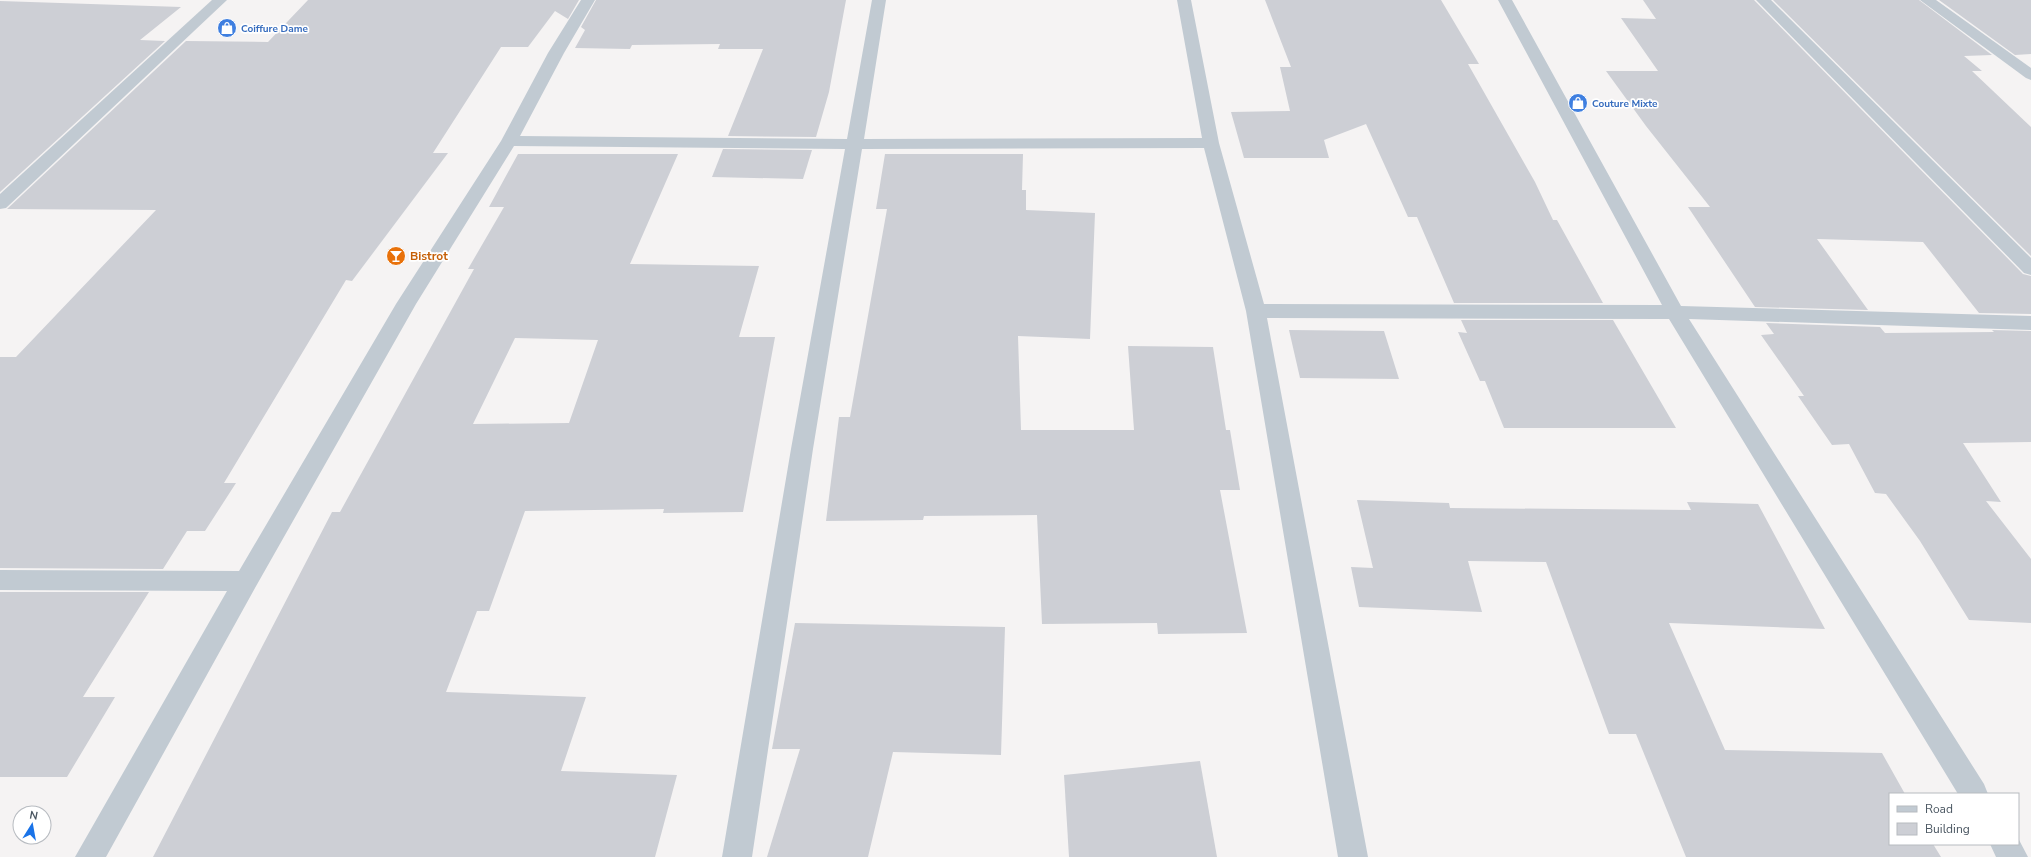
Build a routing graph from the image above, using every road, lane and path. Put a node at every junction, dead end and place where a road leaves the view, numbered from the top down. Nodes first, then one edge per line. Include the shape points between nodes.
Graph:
1 (220, 0) edge
2 (588, 0) edge
3 (879, 0) edge
4 (1184, 0) edge
5 (1505, 0) edge
6 (1763, 0) edge
7 (1926, 0) edge
8 (2031, 75) edge
9 (509, 141) junction
10 (1211, 142) junction
11 (854, 144) junction
12 (0, 204) edge
13 (2031, 268) edge
14 (1256, 312) junction
15 (1675, 312) junction
16 (2031, 323) edge
17 (0, 580) edge
18 (246, 581) junction
19 (1973, 793) edge
20 (2006, 845) edge
21 (90, 857) edge
22 (737, 857) edge
23 (1353, 857) edge
24 (2013, 857) edge

1 - 12 street
2 - 9 street via 556,53
3 - 11 street
4 - 10 street
5 - 15 street
6 - 13 street
7 - 8 street
9 - 11 street
9 - 18 street via 406,304
10 - 11 street
10 - 14 street
11 - 22 street via 800,457
14 - 15 street
14 - 23 street
15 - 16 street
15 - 19 street
17 - 18 street
18 - 21 street
20 - 24 street

